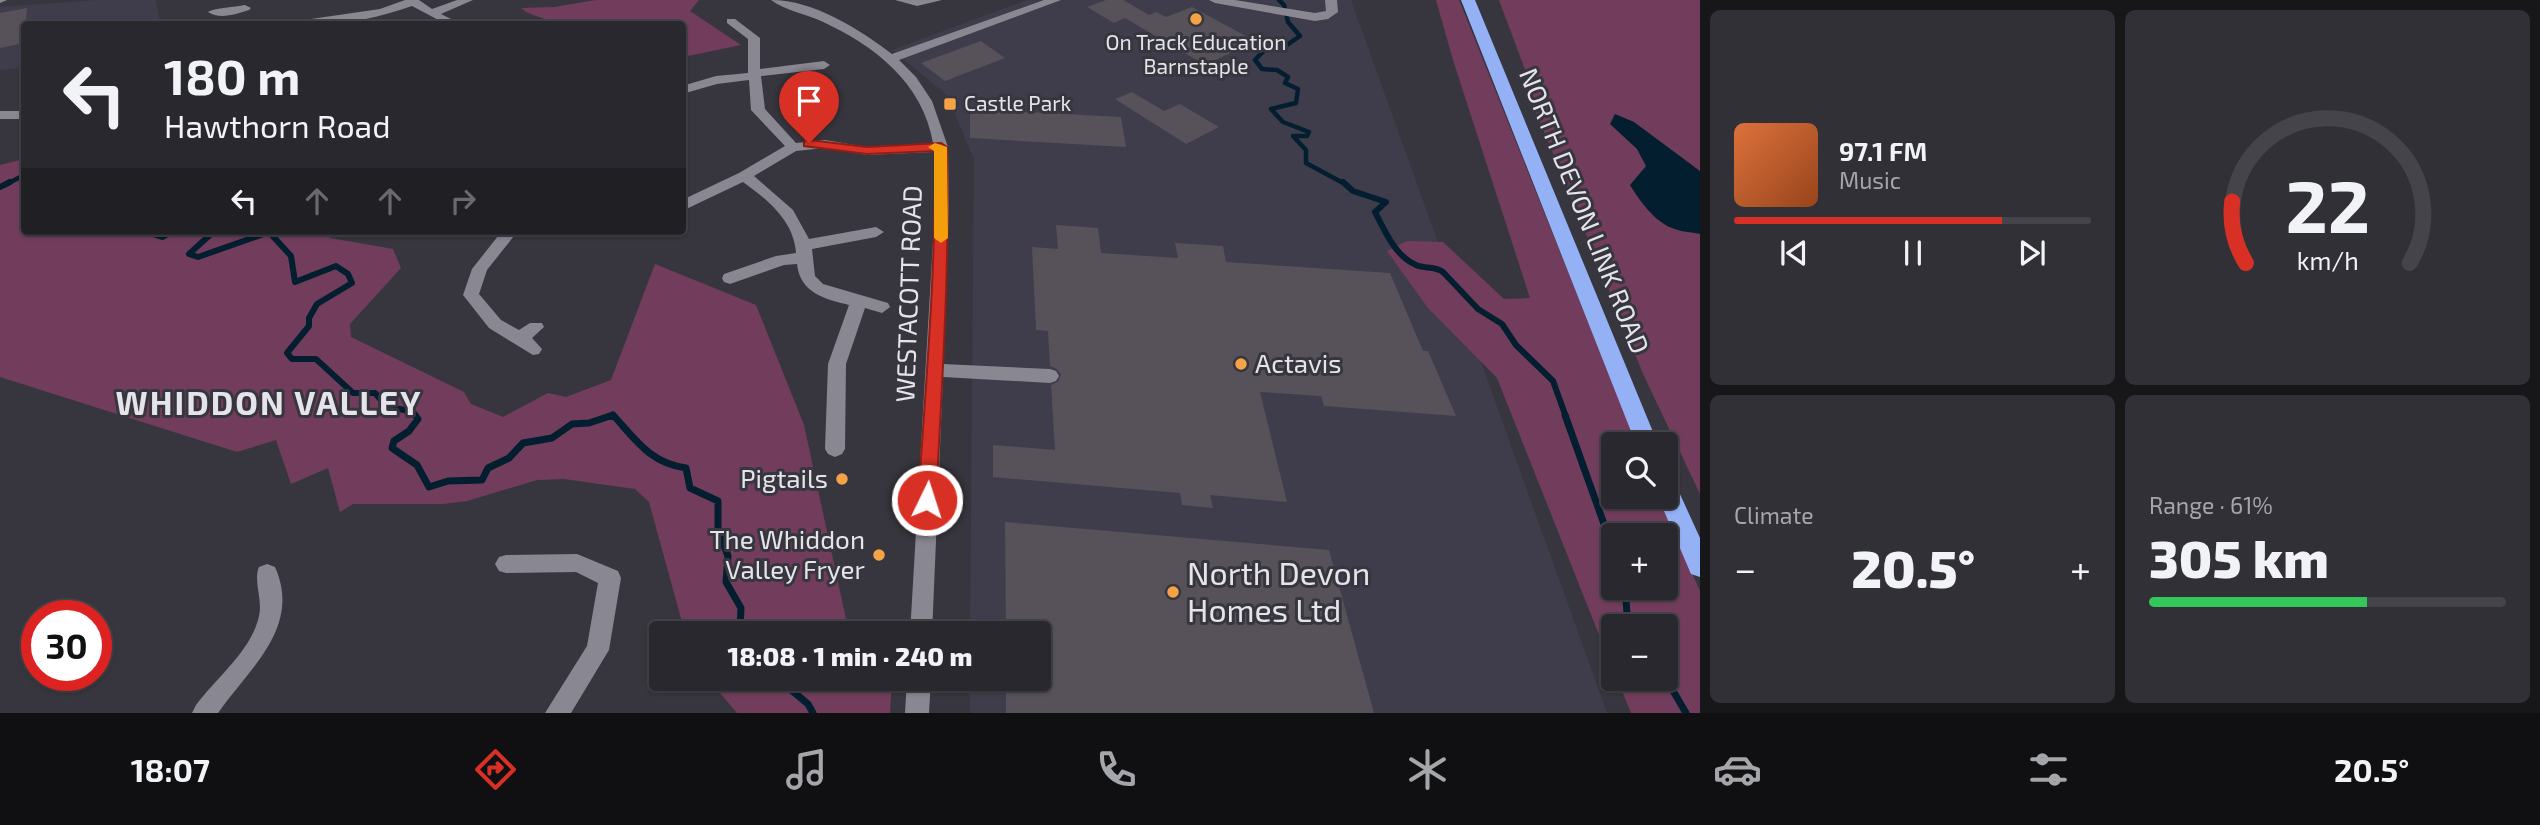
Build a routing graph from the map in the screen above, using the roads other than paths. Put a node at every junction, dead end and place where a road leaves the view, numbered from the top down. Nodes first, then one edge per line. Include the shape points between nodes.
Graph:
1 (467, 0) edge
2 (777, 0) edge
3 (901, 0) edge
4 (936, 0) edge
5 (1055, 0) edge
6 (1331, 0) edge
7 (1468, 0) edge
8 (412, 1) edge
9 (1222, 1) edge
10 (245, 8) dead end
11 (214, 12) dead end
12 (431, 14) junction
13 (229, 19) edge
14 (324, 21) edge
15 (448, 21) edge
16 (731, 21) dead end
17 (889, 59) junction
18 (824, 65) dead end
19 (754, 75) junction
20 (686, 89) edge
21 (0, 115) edge
22 (21, 115) edge
23 (793, 147) junction
24 (941, 147) junction
25 (744, 176) junction
26 (686, 204) edge
27 (876, 232) dead end
28 (507, 235) edge
29 (804, 251) junction
30 (730, 278) dead end
31 (859, 301) junction
32 (882, 307) dead end
33 (536, 327) dead end
34 (936, 370) junction
35 (1051, 376) dead end
36 (1642, 432) edge
37 (835, 449) dead end
38 (1675, 509) edge
39 (506, 564) dead end
40 (1700, 566) edge
41 (267, 574) dead end
42 (922, 621) edge
43 (919, 691) edge
44 (204, 713) edge
45 (557, 713) edge
46 (918, 713) edge

1 - 12 street
2 - 17 street, WESTACOTT ROAD via 834,21
3 - 4 street
5 - 17 street
6 - 9 street via 1332,12 1315,17
7 - 36 highway, NORTH DEVON LINK ROAD
8 - 12 street
8 - 14 street via 382,12
10 - 13 street
11 - 13 street
12 - 15 street
16 - 19 street via 754,38
17 - 24 street, WESTACOTT ROAD via 927,105
18 - 19 street
19 - 20 street
19 - 23 street via 758,110
21 - 22 street
23 - 24 street via 825,144 867,151
23 - 25 street
24 - 34 street, WESTACOTT ROAD
25 - 26 street
25 - 29 street via 782,206 798,228
27 - 29 street
28 - 33 street via 478,270 471,295 495,324 527,343
29 - 30 street
29 - 31 street via 805,273 811,284
31 - 32 street
31 - 37 street via 837,364
34 - 35 street
34 - 42 street, WESTACOTT ROAD
38 - 40 highway
39 - 45 street via 578,563 610,578 598,650
41 - 44 street via 272,599 264,633
43 - 46 street

